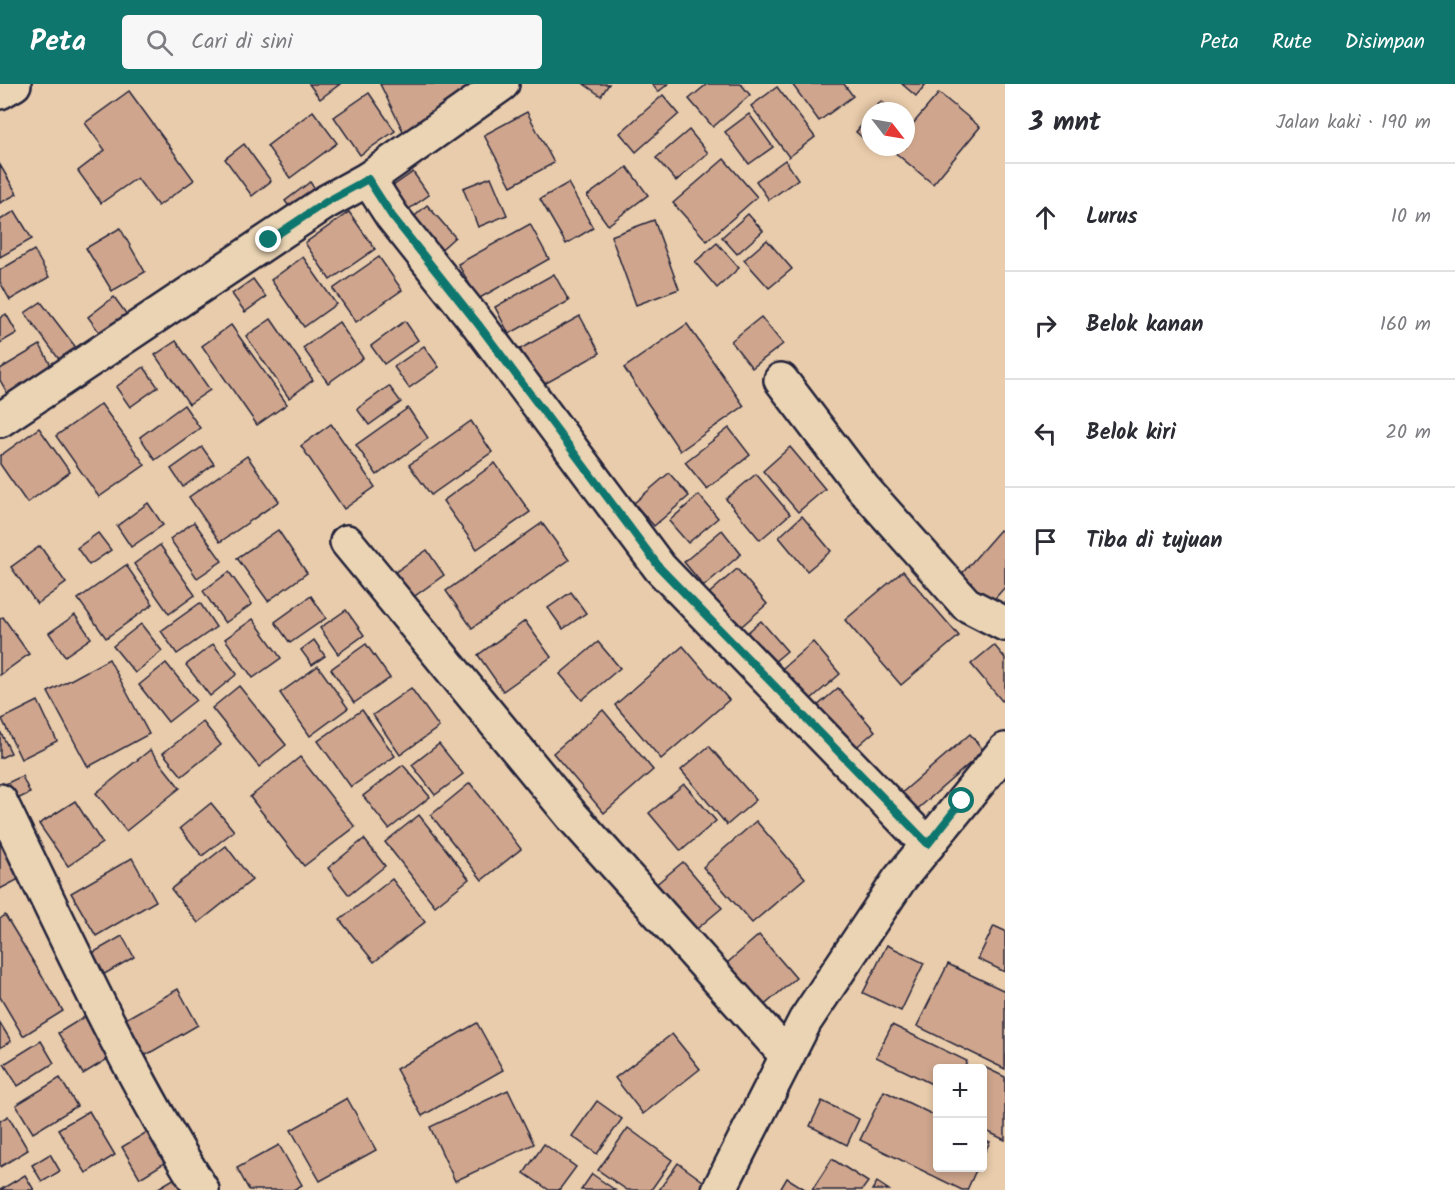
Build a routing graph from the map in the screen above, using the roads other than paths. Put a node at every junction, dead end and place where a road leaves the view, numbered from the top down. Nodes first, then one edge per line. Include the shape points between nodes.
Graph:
1 (14, 84) edge
2 (502, 84) edge
3 (0, 92) edge
4 (368, 179) junction
5 (780, 380) dead end
6 (0, 420) edge
7 (347, 542) dead end
8 (1005, 624) edge
9 (1005, 750) edge
10 (0, 801) edge
11 (928, 844) junction
12 (787, 1056) junction
13 (202, 1190) edge
14 (719, 1190) edge

1 - 3 street
2 - 4 street
4 - 6 street via 326,202
4 - 11 street via 392,216 478,324 660,568
5 - 8 street via 863,488 966,604
7 - 12 street via 572,816
9 - 11 street
10 - 13 street via 93,990 172,1142
11 - 12 street via 899,880 805,1021
12 - 14 street

